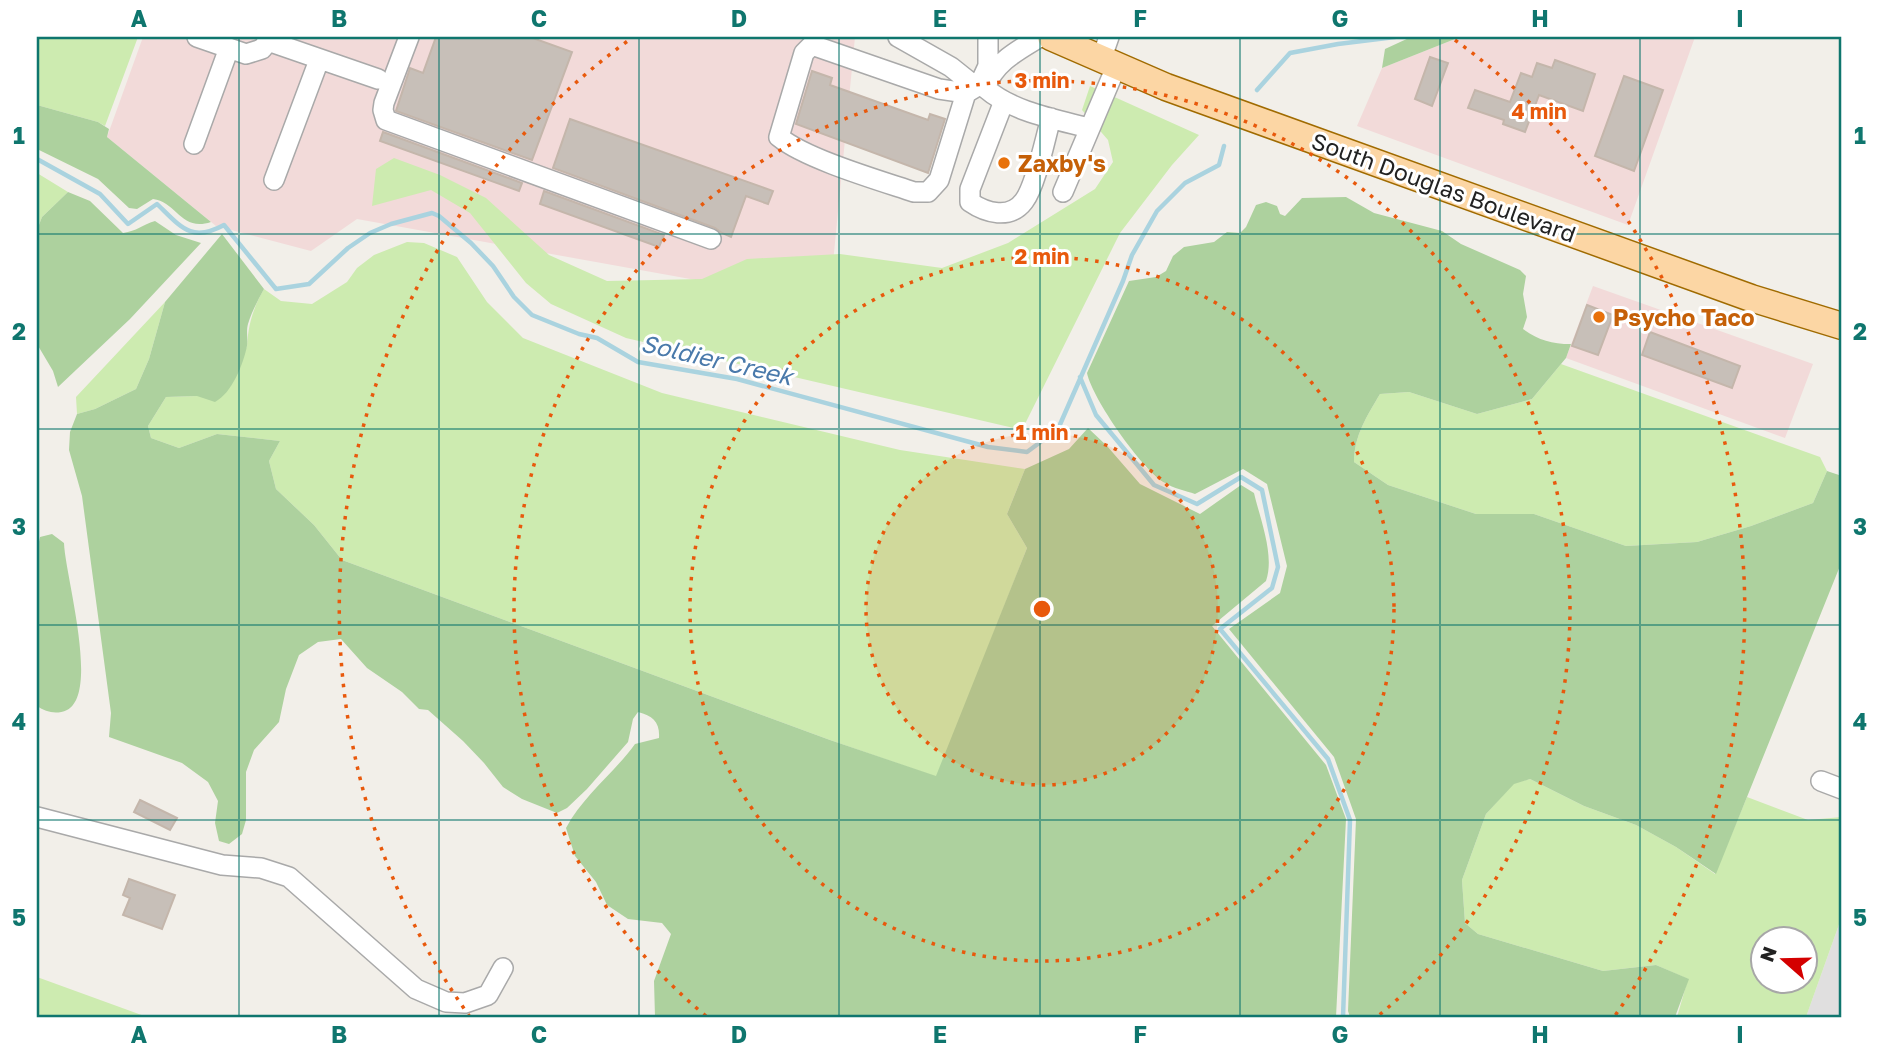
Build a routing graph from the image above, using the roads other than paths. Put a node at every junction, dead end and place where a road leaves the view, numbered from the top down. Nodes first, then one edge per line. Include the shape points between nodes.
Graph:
1 (197, 37) edge
2 (409, 37) edge
3 (898, 37) edge
4 (988, 37) edge
5 (1040, 37) edge
6 (1051, 37) edge
7 (269, 39) edge
8 (814, 41) edge
9 (229, 48) junction
10 (1109, 55) edge
11 (319, 60) junction
12 (377, 79) dead end
13 (980, 80) junction
14 (1004, 101) junction
15 (1051, 118) junction
16 (1088, 128) junction
17 (194, 144) dead end
18 (274, 180) dead end
19 (1063, 192) dead end
20 (711, 239) dead end
21 (1842, 326) edge
22 (1821, 781) dead end
23 (1842, 789) edge
24 (37, 817) edge
25 (503, 968) dead end

1 - 9 street
2 - 20 street via 384,103 386,120
3 - 13 street
4 - 13 street
5 - 13 street
6 - 10 main road, South Douglas Boulevard
7 - 9 street via 262,49 246,54
7 - 11 street
8 - 13 street via 939,89
8 - 13 street via 804,53 779,137 790,146 914,192 928,192 939,180
9 - 17 street
10 - 16 street via 1103,99
10 - 21 main road, South Douglas Boulevard via 1190,96 1716,286
11 - 12 street
11 - 18 street
13 - 14 street
14 - 15 street
14 - 15 street via 970,189 970,202 991,212 1004,214 1024,201
15 - 16 street
16 - 19 street
22 - 23 street
24 - 25 street via 222,865 261,868 289,877 416,989 446,1002 466,1003 488,995

